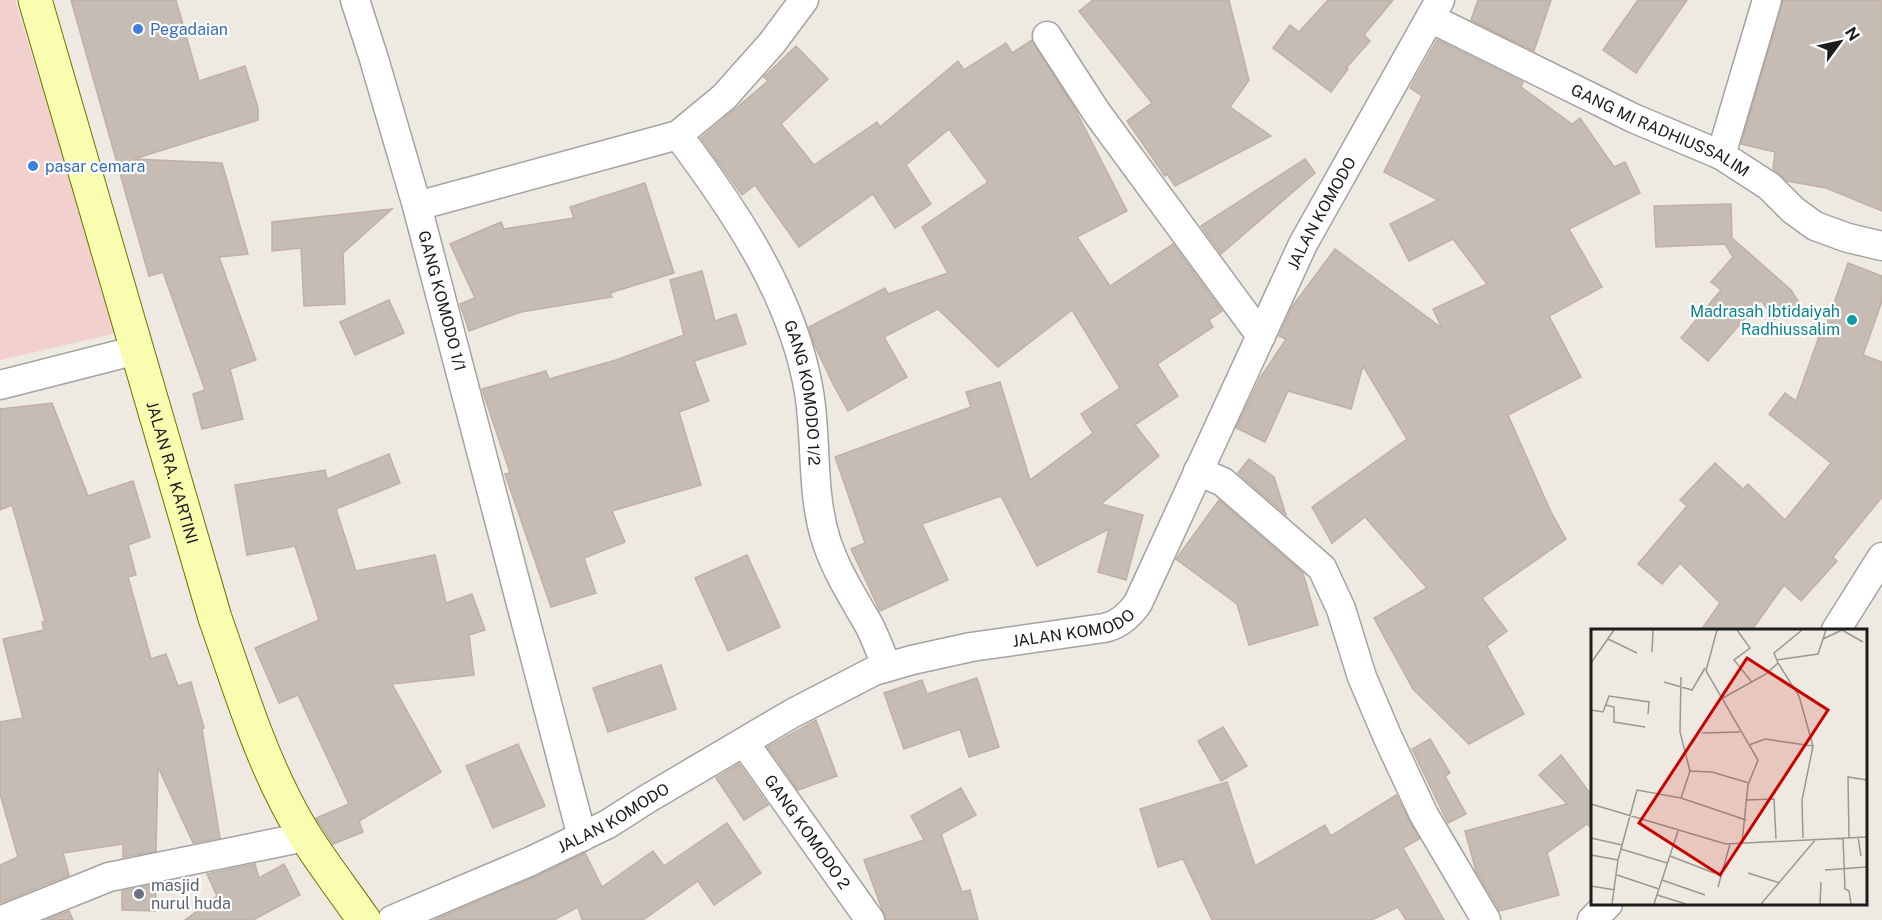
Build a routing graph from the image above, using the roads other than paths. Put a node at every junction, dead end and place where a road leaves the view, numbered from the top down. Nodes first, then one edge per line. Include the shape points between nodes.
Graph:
1 (35, 0) edge
2 (355, 0) edge
3 (804, 0) edge
4 (1767, 0) edge
5 (1436, 9) edge
6 (1047, 36) dead end
7 (678, 135) junction
8 (1721, 155) junction
9 (417, 206) junction
10 (1882, 246) edge
11 (1261, 336) junction
12 (137, 350) junction
13 (0, 385) edge
14 (1198, 471) junction
15 (1882, 556) edge
16 (1837, 629) edge
17 (887, 667) junction
18 (744, 742) junction
19 (305, 837) junction
20 (582, 837) junction
21 (1606, 905) edge
22 (2, 920) edge
23 (364, 920) edge
24 (392, 920) edge
25 (870, 920) edge
26 (1486, 920) edge
27 (1592, 920) edge

1 - 12 street, JALAN RA. KARTINI
2 - 9 street, GANG KOMODO 1/1
3 - 7 street via 724,97
4 - 8 street
5 - 8 street, GANG MI RADHIUSSALIM via 1633,118
5 - 11 street, JALAN KOMODO via 1303,244
6 - 11 street via 1103,122
7 - 9 street
7 - 17 street, GANG KOMODO 1/2 via 720,191 788,317 809,391 817,496 826,540
8 - 10 street, GANG MI RADHIUSSALIM via 1769,186 1815,226
9 - 20 street, GANG KOMODO 1/1
11 - 14 street, JALAN KOMODO
12 - 13 street
12 - 19 street, JALAN RA. KARTINI via 215,618 265,756
14 - 17 street, JALAN KOMODO via 1138,603 1124,620 1111,627 971,647
14 - 26 street via 1223,482 1322,568 1388,738 1424,815
15 - 16 street
17 - 18 street, JALAN KOMODO
18 - 20 street, JALAN KOMODO
18 - 25 street, GANG KOMODO 2
19 - 22 street via 109,877
19 - 23 street, JALAN RA. KARTINI
20 - 24 street, JALAN KOMODO
21 - 27 street

